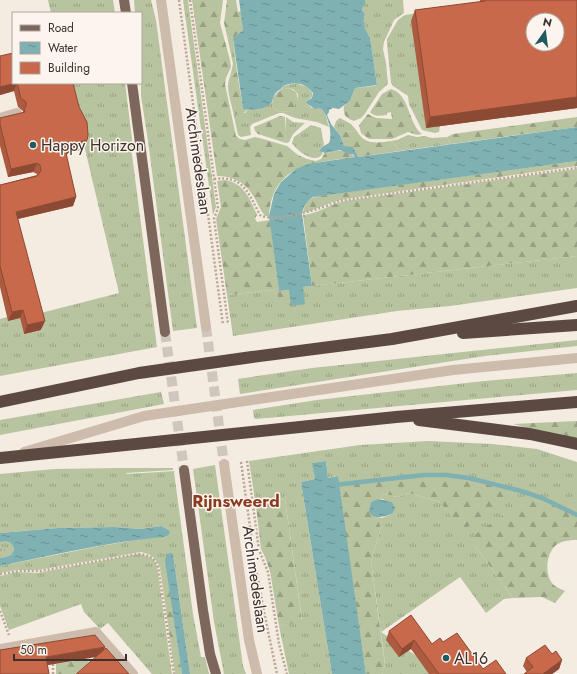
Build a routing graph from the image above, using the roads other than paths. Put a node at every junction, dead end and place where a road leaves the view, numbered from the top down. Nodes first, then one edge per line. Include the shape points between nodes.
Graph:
1 (161, 0) edge
2 (132, 84) edge
3 (17, 113) edge
4 (0, 118) edge
5 (577, 306) edge
6 (577, 325) edge
7 (206, 327) tunnel mouth
8 (165, 332) tunnel mouth
9 (392, 339) junction
10 (577, 358) edge
11 (0, 402) edge
12 (577, 402) edge
13 (396, 417) junction
14 (577, 444) edge
15 (3, 458) edge
16 (224, 464) tunnel mouth
17 (184, 470) tunnel mouth
18 (0, 649) edge
19 (133, 674) edge
20 (216, 674) edge
21 (257, 674) edge

1 - 7 street, Archimedeslaan
2 - 8 main road
3 - 4 street
5 - 9 highway
6 - 9 highway
9 - 11 highway via 138,373
10 - 15 street via 453,370 144,416
12 - 13 highway
13 - 14 highway via 530,434
13 - 15 highway
16 - 21 street, Archimedeslaan via 249,640
17 - 20 main road via 203,610
18 - 19 street via 96,632

